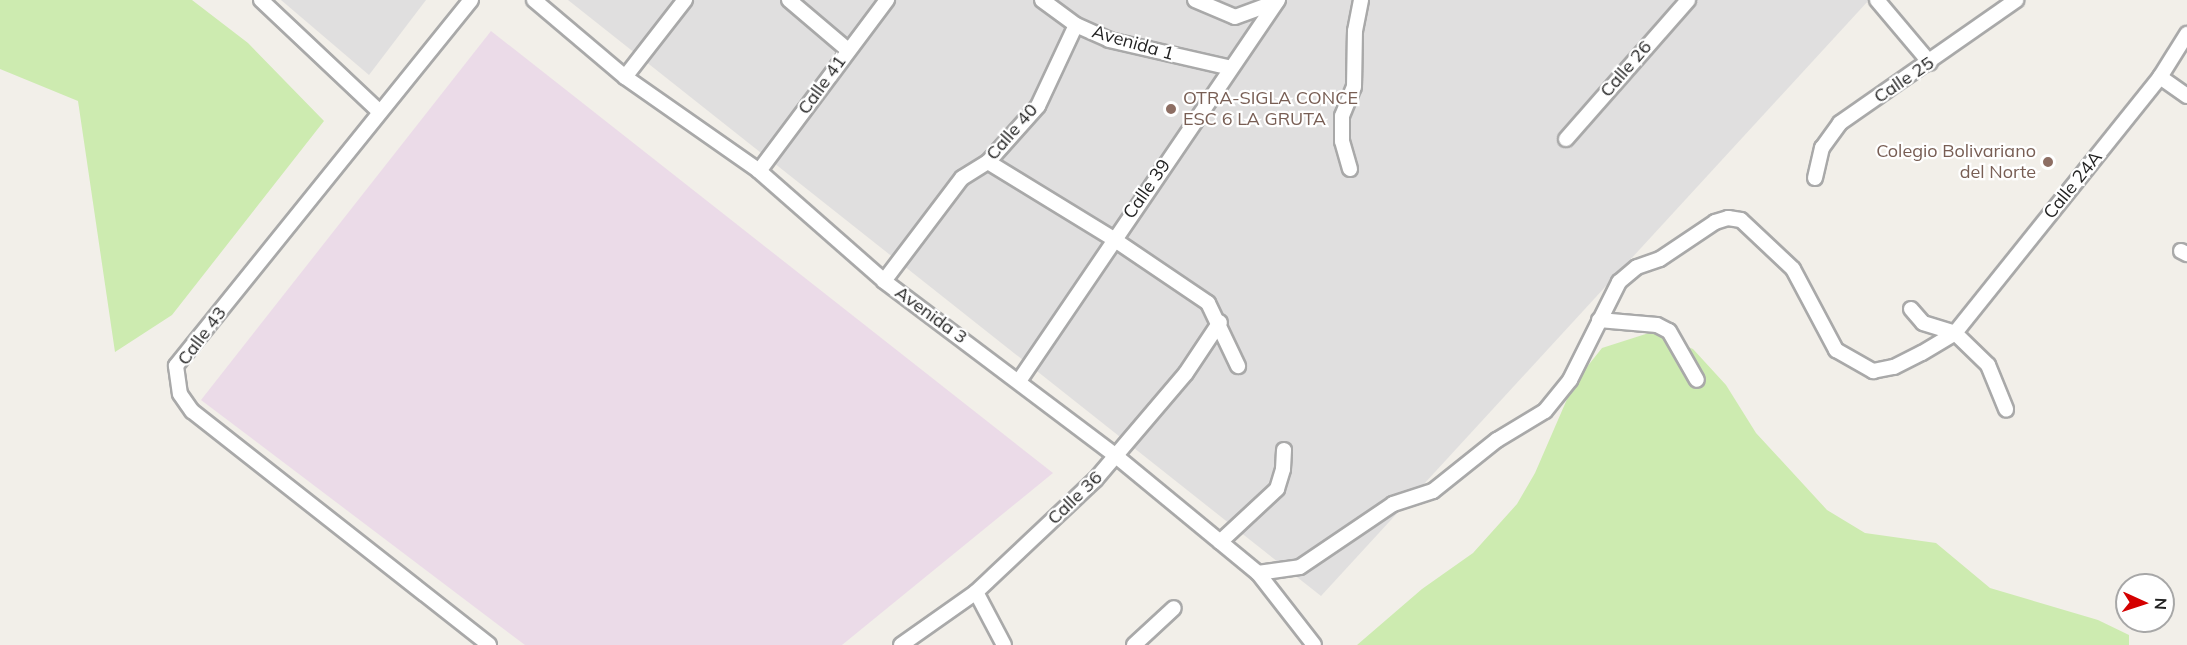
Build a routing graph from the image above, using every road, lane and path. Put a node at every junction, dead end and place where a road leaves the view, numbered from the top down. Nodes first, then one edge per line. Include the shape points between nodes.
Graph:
1 (471, 0) edge
2 (534, 0) edge
3 (685, 0) edge
4 (789, 0) edge
5 (887, 0) edge
6 (1195, 0) edge
7 (1361, 0) edge
8 (1688, 0) edge
9 (1877, 0) edge
10 (2016, 0) edge
11 (264, 1) edge
12 (1047, 1) edge
13 (1278, 1) edge
14 (1076, 25) junction
15 (2187, 34) edge
16 (848, 50) junction
17 (1930, 63) junction
18 (1231, 68) junction
19 (626, 77) junction
20 (2160, 77) junction
21 (2187, 96) edge
22 (380, 112) junction
23 (1566, 139) dead end
24 (988, 162) junction
25 (1350, 169) dead end
26 (759, 171) junction
27 (1815, 178) dead end
28 (1113, 238) junction
29 (884, 281) junction
30 (1911, 309) dead end
31 (1599, 320) junction
32 (1220, 322) junction
33 (1955, 333) junction
34 (1238, 366) dead end
35 (1697, 380) dead end
36 (1019, 381) junction
37 (2006, 409) dead end
38 (1284, 450) dead end
39 (1116, 456) junction
40 (1220, 542) junction
41 (1258, 573) junction
42 (976, 592) junction
43 (1174, 609) dead end
44 (482, 642) edge
45 (901, 645) edge
46 (1004, 645) edge
47 (1134, 645) edge
48 (1314, 645) edge

1 - 22 street, Calle 43
2 - 19 street, Avenida 3
3 - 19 street
4 - 16 street
5 - 16 street, Calle 41
6 - 13 street via 1235,17
7 - 25 street via 1355,31 1354,87 1342,116 1342,141
8 - 23 street, Calle 26
9 - 17 street
10 - 17 street, Calle 25
11 - 22 street
12 - 14 street, Avenida 1
13 - 18 street, Calle 39
14 - 18 street, Avenida 1 via 1109,40
14 - 24 street, Calle 40 via 1038,106
15 - 20 street, Calle 24A
16 - 26 street, Calle 41
17 - 27 street, Calle 25 via 1840,123 1822,148
18 - 28 street, Calle 39
19 - 26 street, Avenida 3
20 - 21 street
20 - 33 street, Calle 24A
22 - 44 street, Calle 43 via 176,366 180,394 192,411
24 - 28 street
24 - 29 street, Calle 40 via 962,178
26 - 29 street, Avenida 3
28 - 32 street via 1208,303
28 - 36 street, Calle 39
29 - 36 street, Avenida 3
30 - 33 street via 1923,323
31 - 33 street via 1619,282 1637,267 1660,259 1728,218 1741,220 1793,269 1836,350 1873,370 1894,367
31 - 35 street via 1657,325 1669,331
31 - 41 street via 1570,380 1545,411 1497,440 1433,491 1393,504 1300,567
32 - 34 street
32 - 39 street, Calle 36 via 1186,373
33 - 37 street via 1988,365
36 - 39 street, Avenida 3
38 - 40 street via 1276,489
39 - 40 street, Avenida 3
39 - 42 street, Calle 36
40 - 41 street, Avenida 3
41 - 48 street, Avenida 3
42 - 45 street, Calle 36
42 - 46 street
43 - 47 street

